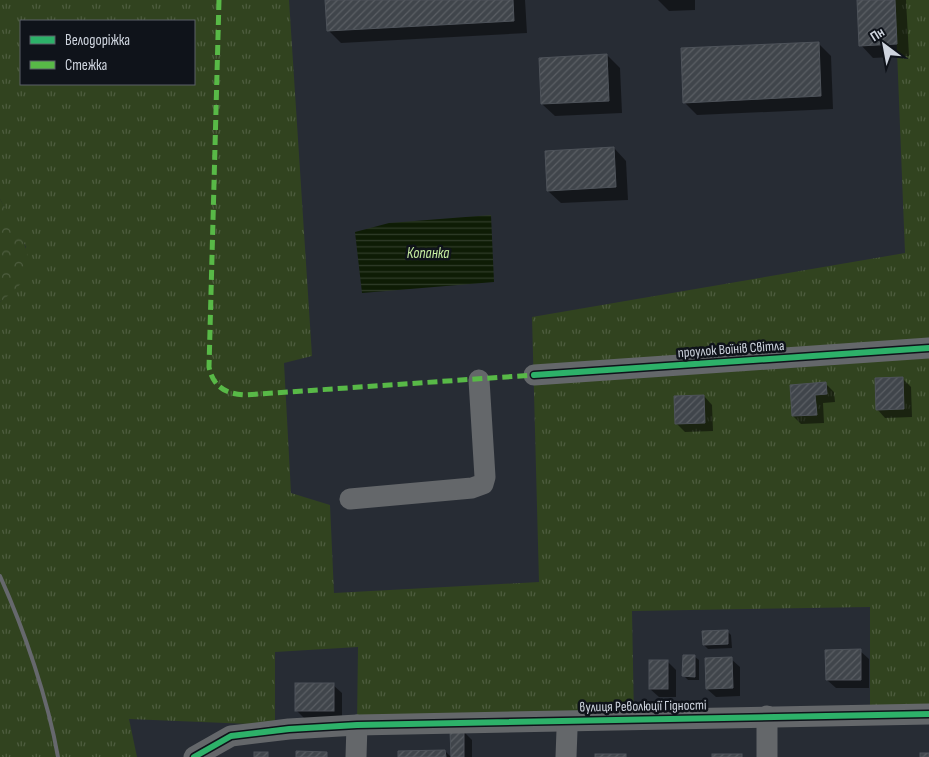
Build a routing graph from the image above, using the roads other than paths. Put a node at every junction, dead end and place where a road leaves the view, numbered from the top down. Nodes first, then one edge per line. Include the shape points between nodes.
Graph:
1 (929, 348) edge
2 (534, 375) dead end
3 (479, 380) dead end
4 (350, 499) dead end
5 (929, 714) edge
6 (768, 716) junction
7 (357, 725) junction
8 (567, 730) dead end
9 (194, 757) edge
10 (356, 757) edge
11 (566, 757) edge
12 (767, 757) edge

1 - 2 street, проулок Воїнів Світла
3 - 4 street via 483,484 472,488
5 - 6 street, вулиця Революції Гідності
6 - 7 street, вулиця Революції Гідності
6 - 12 street
7 - 9 street, вулиця Революції Гідності via 231,736
7 - 10 street
8 - 11 street

